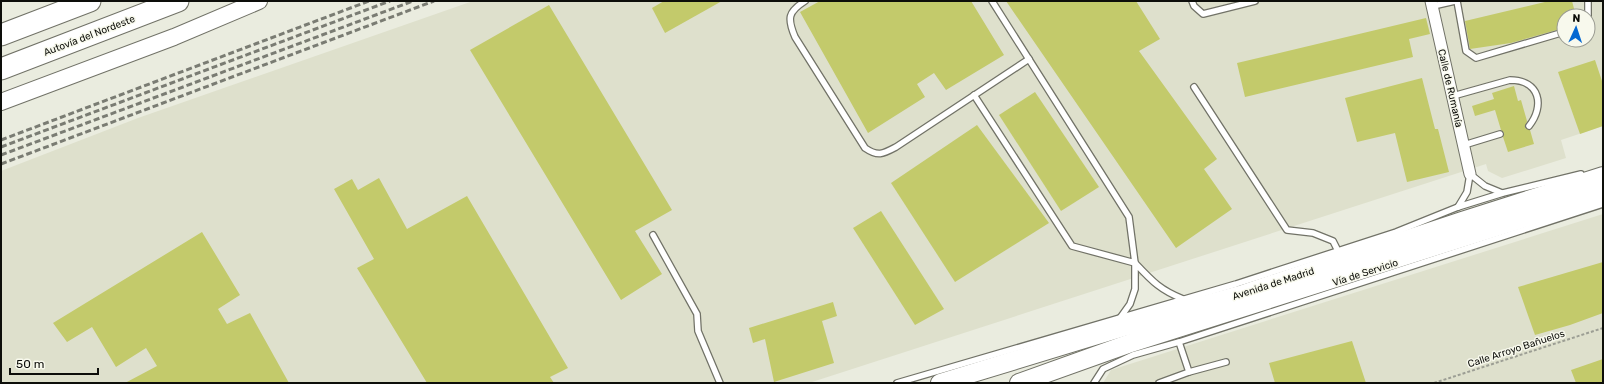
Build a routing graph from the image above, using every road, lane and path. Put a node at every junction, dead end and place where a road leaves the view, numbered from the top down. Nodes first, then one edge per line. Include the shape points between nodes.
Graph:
1 (90, 1) edge
2 (178, 1) edge
3 (259, 1) edge
4 (805, 1) edge
5 (992, 1) edge
6 (1192, 1) edge
7 (1255, 1) edge
8 (1456, 1) edge
9 (1432, 4) edge
10 (1556, 34) edge
11 (1, 35) edge
12 (1029, 59) junction
13 (3, 69) edge
14 (1194, 87) dead end
15 (974, 95) junction
16 (1453, 96) junction
17 (1, 102) edge
18 (1529, 126) dead end
19 (1500, 134) dead end
20 (1464, 145) junction
21 (1603, 170) edge
22 (1470, 174) junction
23 (1596, 174) edge
24 (1503, 193) junction
25 (1603, 193) edge
26 (1603, 197) edge
27 (1582, 199) junction
28 (1603, 204) edge
29 (1458, 207) junction
30 (652, 235) dead end
31 (1338, 251) junction
32 (1135, 263) junction
33 (1184, 300) junction
34 (1120, 318) junction
35 (1603, 328) edge
36 (1179, 342) junction
37 (1226, 362) dead end
38 (1189, 372) junction
39 (720, 383) edge
40 (897, 383) edge
41 (940, 383) edge
42 (1019, 383) edge
43 (1094, 383) edge
44 (1159, 383) edge
45 (1434, 383) edge

1 - 11 highway
2 - 13 highway, Autovía del Nordeste
3 - 17 street via 174,37
4 - 15 lane via 790,14 790,24 795,36 865,148 873,154 884,153 896,146
5 - 12 lane
6 - 7 lane via 1203,14
8 - 9 lane
8 - 10 lane via 1466,51 1476,58
9 - 16 street, Calle de Rumanía
12 - 15 lane
12 - 32 lane via 1129,218
14 - 31 lane via 1287,230 1313,233 1333,241
15 - 32 lane via 1072,246
16 - 18 lane via 1510,80 1531,84 1538,103 1536,118
16 - 20 street, Calle de Rumanía
19 - 20 lane
20 - 22 street, Calle de Rumanía
21 - 23 lane
22 - 24 lane via 1485,186
22 - 29 lane, Calle de Rumanía via 1467,192
23 - 24 lane
23 - 41 main road, Avenida de Madrid via 1240,295 1124,326
24 - 29 lane
25 - 27 main road, Avenida de Madrid
26 - 27 lane
27 - 42 main road, Avenida de Madrid via 1128,344
28 - 36 lane, Vía de Servicio
29 - 31 lane via 1396,232
30 - 39 lane via 697,314 698,331
31 - 33 lane
32 - 33 lane via 1167,293
32 - 34 lane via 1135,289 1130,304
33 - 34 lane
34 - 40 lane
35 - 45 path, Calle Arroyo Bañuelos
36 - 38 lane
36 - 43 lane, Vía de Servicio via 1133,355 1103,369
37 - 38 lane
38 - 44 lane

